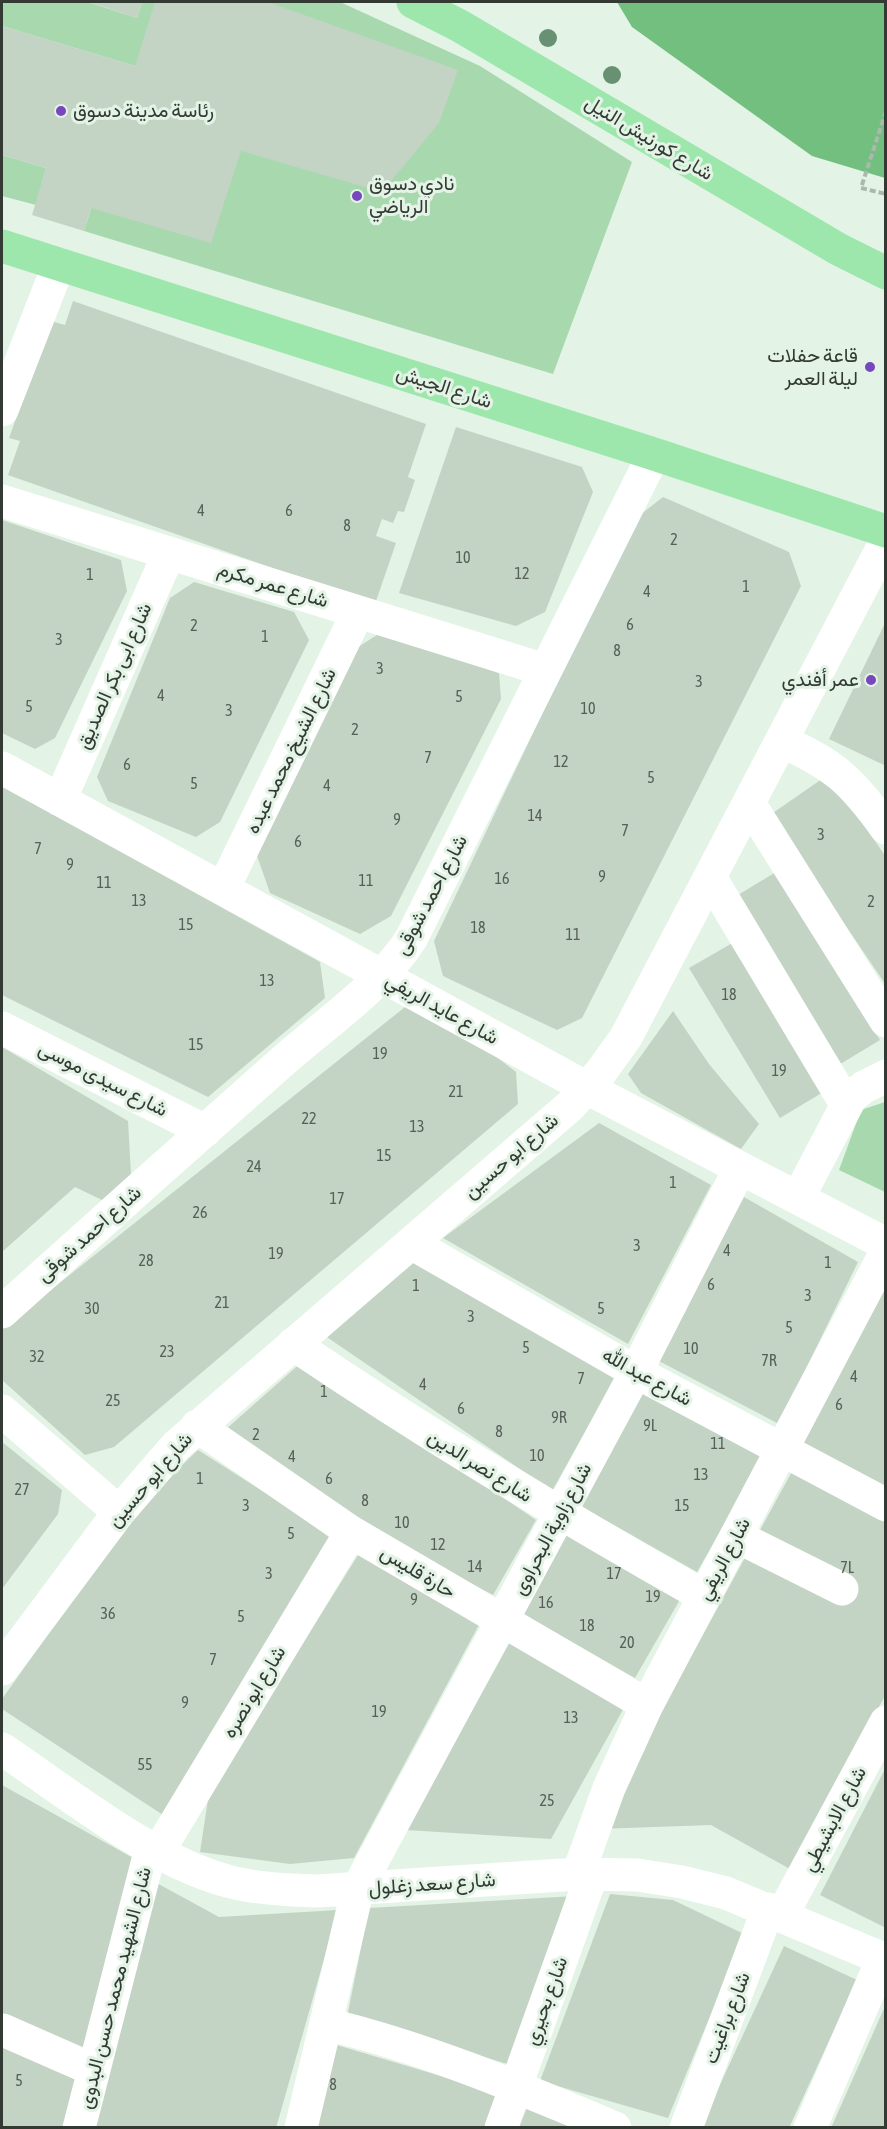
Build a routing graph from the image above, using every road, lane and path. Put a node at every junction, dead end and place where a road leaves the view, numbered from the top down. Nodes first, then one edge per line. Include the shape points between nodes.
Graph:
1 (413, 2) edge
2 (885, 111) edge
3 (885, 194) edge
4 (2, 246) edge
5 (59, 264) junction
6 (885, 273) edge
7 (2, 410) edge
8 (654, 454) junction
9 (2, 501) edge
10 (885, 531) edge
11 (885, 541) edge
12 (169, 553) junction
13 (358, 612) junction
14 (545, 670) junction
15 (781, 741) junction
16 (2, 768) edge
17 (60, 800) junction
18 (749, 803) junction
19 (885, 828) edge
20 (710, 877) junction
21 (223, 889) junction
22 (382, 976) junction
23 (885, 1021) edge
24 (2, 1028) edge
25 (885, 1076) edge
26 (587, 1088) junction
27 (846, 1104) junction
28 (205, 1131) junction
29 (741, 1168) junction
30 (798, 1198) junction
31 (411, 1243) junction
32 (885, 1244) edge
33 (885, 1252) edge
34 (2, 1312) edge
35 (293, 1344) junction
36 (636, 1372) junction
37 (2, 1411) edge
38 (197, 1426) junction
39 (781, 1449) junction
40 (885, 1505) edge
41 (119, 1512) junction
42 (559, 1515) junction
43 (351, 1532) junction
44 (736, 1536) junction
45 (842, 1588) dead end
46 (704, 1596) junction
47 (502, 1622) junction
48 (2, 1669) edge
49 (647, 1705) junction
50 (885, 1722) edge
51 (2, 1749) edge
52 (154, 1850) junction
53 (585, 1874) junction
54 (358, 1888) junction
55 (775, 1912) junction
56 (884, 1959) edge
57 (326, 2024) junction
58 (3, 2030) edge
59 (94, 2070) junction
60 (516, 2086) junction
61 (79, 2127) edge
62 (301, 2127) edge
63 (501, 2127) edge
64 (615, 2127) edge
65 (686, 2127) edge
66 (810, 2127) edge

1 - 6 main road, شارع كورنيش النيل
2 - 3 path via 861,188
4 - 5 main road, شارع الجيش
5 - 7 street
5 - 8 main road, شارع الجيش
8 - 10 main road, شارع الجيش
8 - 14 street, شارع احمد شوقى
9 - 12 street, شارع عمر مكرم
11 - 15 street, شارع ابو حسين
12 - 13 street, شارع عمر مكرم
12 - 17 street, شارع ابى بكر الصديق
13 - 14 street, شارع عمر مكرم
13 - 21 street, شارع الشيخ محمد عبده
14 - 22 street, شارع احمد شوقى via 411,939
15 - 18 street, شارع ابو حسين
15 - 19 street via 833,767 862,794
16 - 17 street, شارع عايد الريفي
17 - 21 street, شارع عايد الريفي
18 - 20 street, شارع ابو حسين
18 - 23 street
20 - 26 street, شارع ابو حسين via 626,1037
20 - 27 street
21 - 22 street, شارع عايد الريفي
22 - 26 street, شارع عايد الريفي
22 - 28 street, شارع احمد شوقى
24 - 28 street, شارع سيدى موسى
25 - 27 street via 857,1091
26 - 29 street, شارع عايد الريفي
26 - 31 street, شارع ابو حسين
27 - 30 street
28 - 34 street, شارع احمد شوقى
29 - 30 street, شارع عايد الريفي
29 - 36 street, شارع زاوية البحراوى
30 - 32 street, شارع عايد الريفي
31 - 35 street, شارع ابو حسين
31 - 36 street, شارع عبد الله
33 - 39 street, شارع الريفي
35 - 38 street, شارع ابو حسين
35 - 42 street, شارع نصر الدين via 429,1435
36 - 39 street, شارع عبد الله
36 - 42 street, شارع زاوية البحراوى
37 - 41 street
38 - 41 street, شارع ابو حسين
38 - 43 street, حارة قليس
39 - 40 street, شارع عبد الله
39 - 44 street, شارع الريفي
41 - 48 street, شارع ابو حسين
42 - 46 street, شارع نصر الدين
42 - 47 street, شارع زاوية البحراوى
43 - 47 street, حارة قليس
43 - 52 street, شارع ابو نصره
44 - 45 street
44 - 46 street, شارع الريفي
46 - 49 street, شارع الريفي
47 - 49 street, حارة قليس
47 - 54 street, شارع زاوية البحراوى
49 - 53 street, شارع الريفي via 609,1788
50 - 55 street, شارع الابشيطي
51 - 52 street, شارع سعد زغلول
52 - 54 street, شارع سعد زغلول via 234,1883 285,1890
52 - 59 street, شارع الشهيد محمد حسن البدوى
53 - 54 street, شارع سعد زغلول
53 - 55 street, شارع سعد زغلول via 637,1875 682,1882 726,1893
53 - 60 street, شارع بحيري
54 - 57 street, شارع زاوية البحراوى
55 - 56 street, شارع سعد زغلول
55 - 65 street, شارع براغيت
56 - 66 street
57 - 60 street via 422,2051
57 - 62 street, شارع زاوية البحراوى
58 - 59 street
59 - 61 street, شارع الشهيد محمد حسن البدوى
60 - 63 street, شارع بحيري
60 - 64 street

